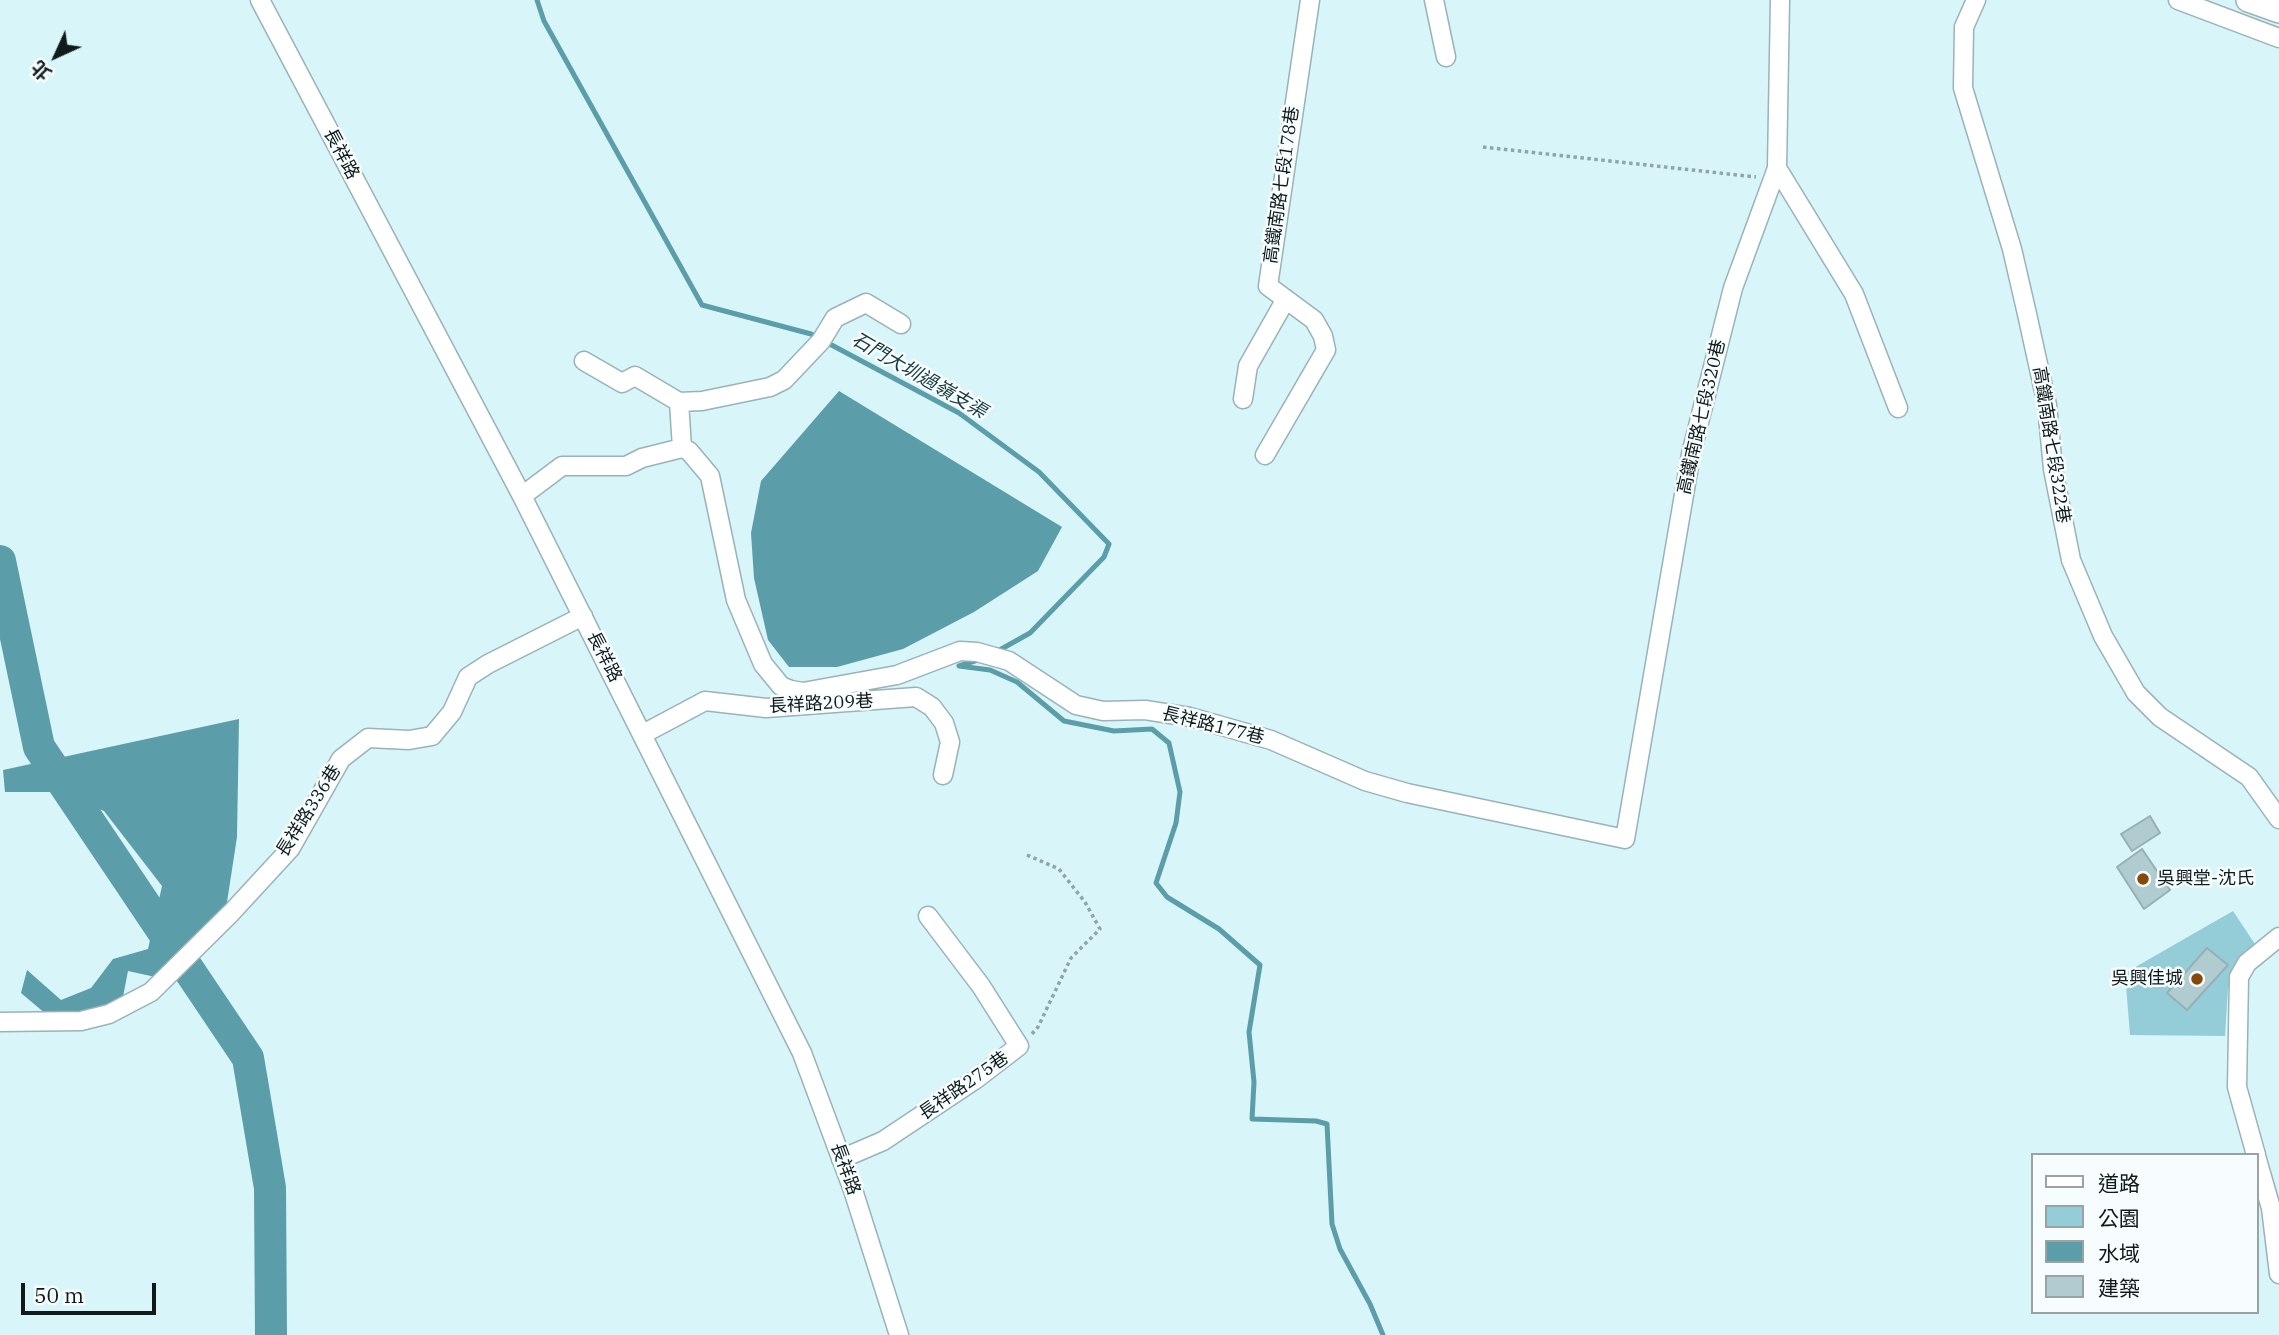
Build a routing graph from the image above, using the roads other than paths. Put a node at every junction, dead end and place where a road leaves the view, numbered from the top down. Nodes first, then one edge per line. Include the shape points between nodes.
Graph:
1 (260, 0) edge
2 (1310, 0) edge
3 (1434, 0) edge
4 (1780, 0) edge
5 (1976, 0) edge
6 (2178, 0) edge
7 (2248, 0) edge
8 (2279, 11) edge
9 (2279, 38) edge
10 (1446, 57) dead end
11 (1774, 175) junction
12 (1286, 299) junction
13 (901, 324) dead end
14 (584, 361) dead end
15 (1243, 400) dead end
16 (679, 402) junction
17 (1898, 408) dead end
18 (682, 448) junction
19 (1265, 455) dead end
20 (522, 496) junction
21 (583, 616) junction
22 (643, 734) junction
23 (943, 775) dead end
24 (2279, 819) edge
25 (1625, 839) joint
26 (928, 916) dead end
27 (2279, 937) edge
28 (0, 1022) edge
29 (2255, 1153) edge
30 (841, 1159) junction
31 (2258, 1162) edge
32 (2279, 1274) edge
33 (900, 1335) edge

1 - 20 street, 長祥路
2 - 12 street, 高鐵南路七段178巷 via 1268,286
3 - 10 street
4 - 11 street, 高鐵南路七段320巷
5 - 24 street, 高鐵南路七段322巷 via 1964,27 1963,88 2027,314 2047,405 2053,469 2071,560 2103,636 2136,693 2160,717 2249,777
6 - 9 street
7 - 8 main road
11 - 17 street via 1854,294
11 - 25 street, 高鐵南路七段320巷 via 1733,288 1691,454
12 - 15 street via 1248,366
12 - 19 street, 高鐵南路七段178巷 via 1314,320 1326,350
13 - 16 street via 866,303 835,318 799,367 777,383
14 - 16 street via 622,383 635,376
16 - 18 street
18 - 20 street via 626,466 562,466
18 - 25 street, 長祥路177巷 via 695,456 710,476 736,600 763,664 781,686 803,692 823,689 897,675 960,651 977,652 1009,661 1076,705 1190,717 1271,740 1396,790
20 - 21 street, 長祥路
21 - 22 street, 長祥路
21 - 28 street, 長祥路336巷 via 468,677 452,712 432,736 368,738 341,759 290,849 150,992 108,1014 82,1021
22 - 23 street, 長祥路209巷 via 705,701 766,708 916,697 932,707 944,723 950,742
22 - 30 street, 長祥路 via 802,1053
26 - 30 street, 長祥路275巷 via 1019,1046 883,1141
27 - 29 street via 2247,963 2239,977 2236,1087
30 - 33 street, 長祥路
31 - 32 street via 2271,1208

